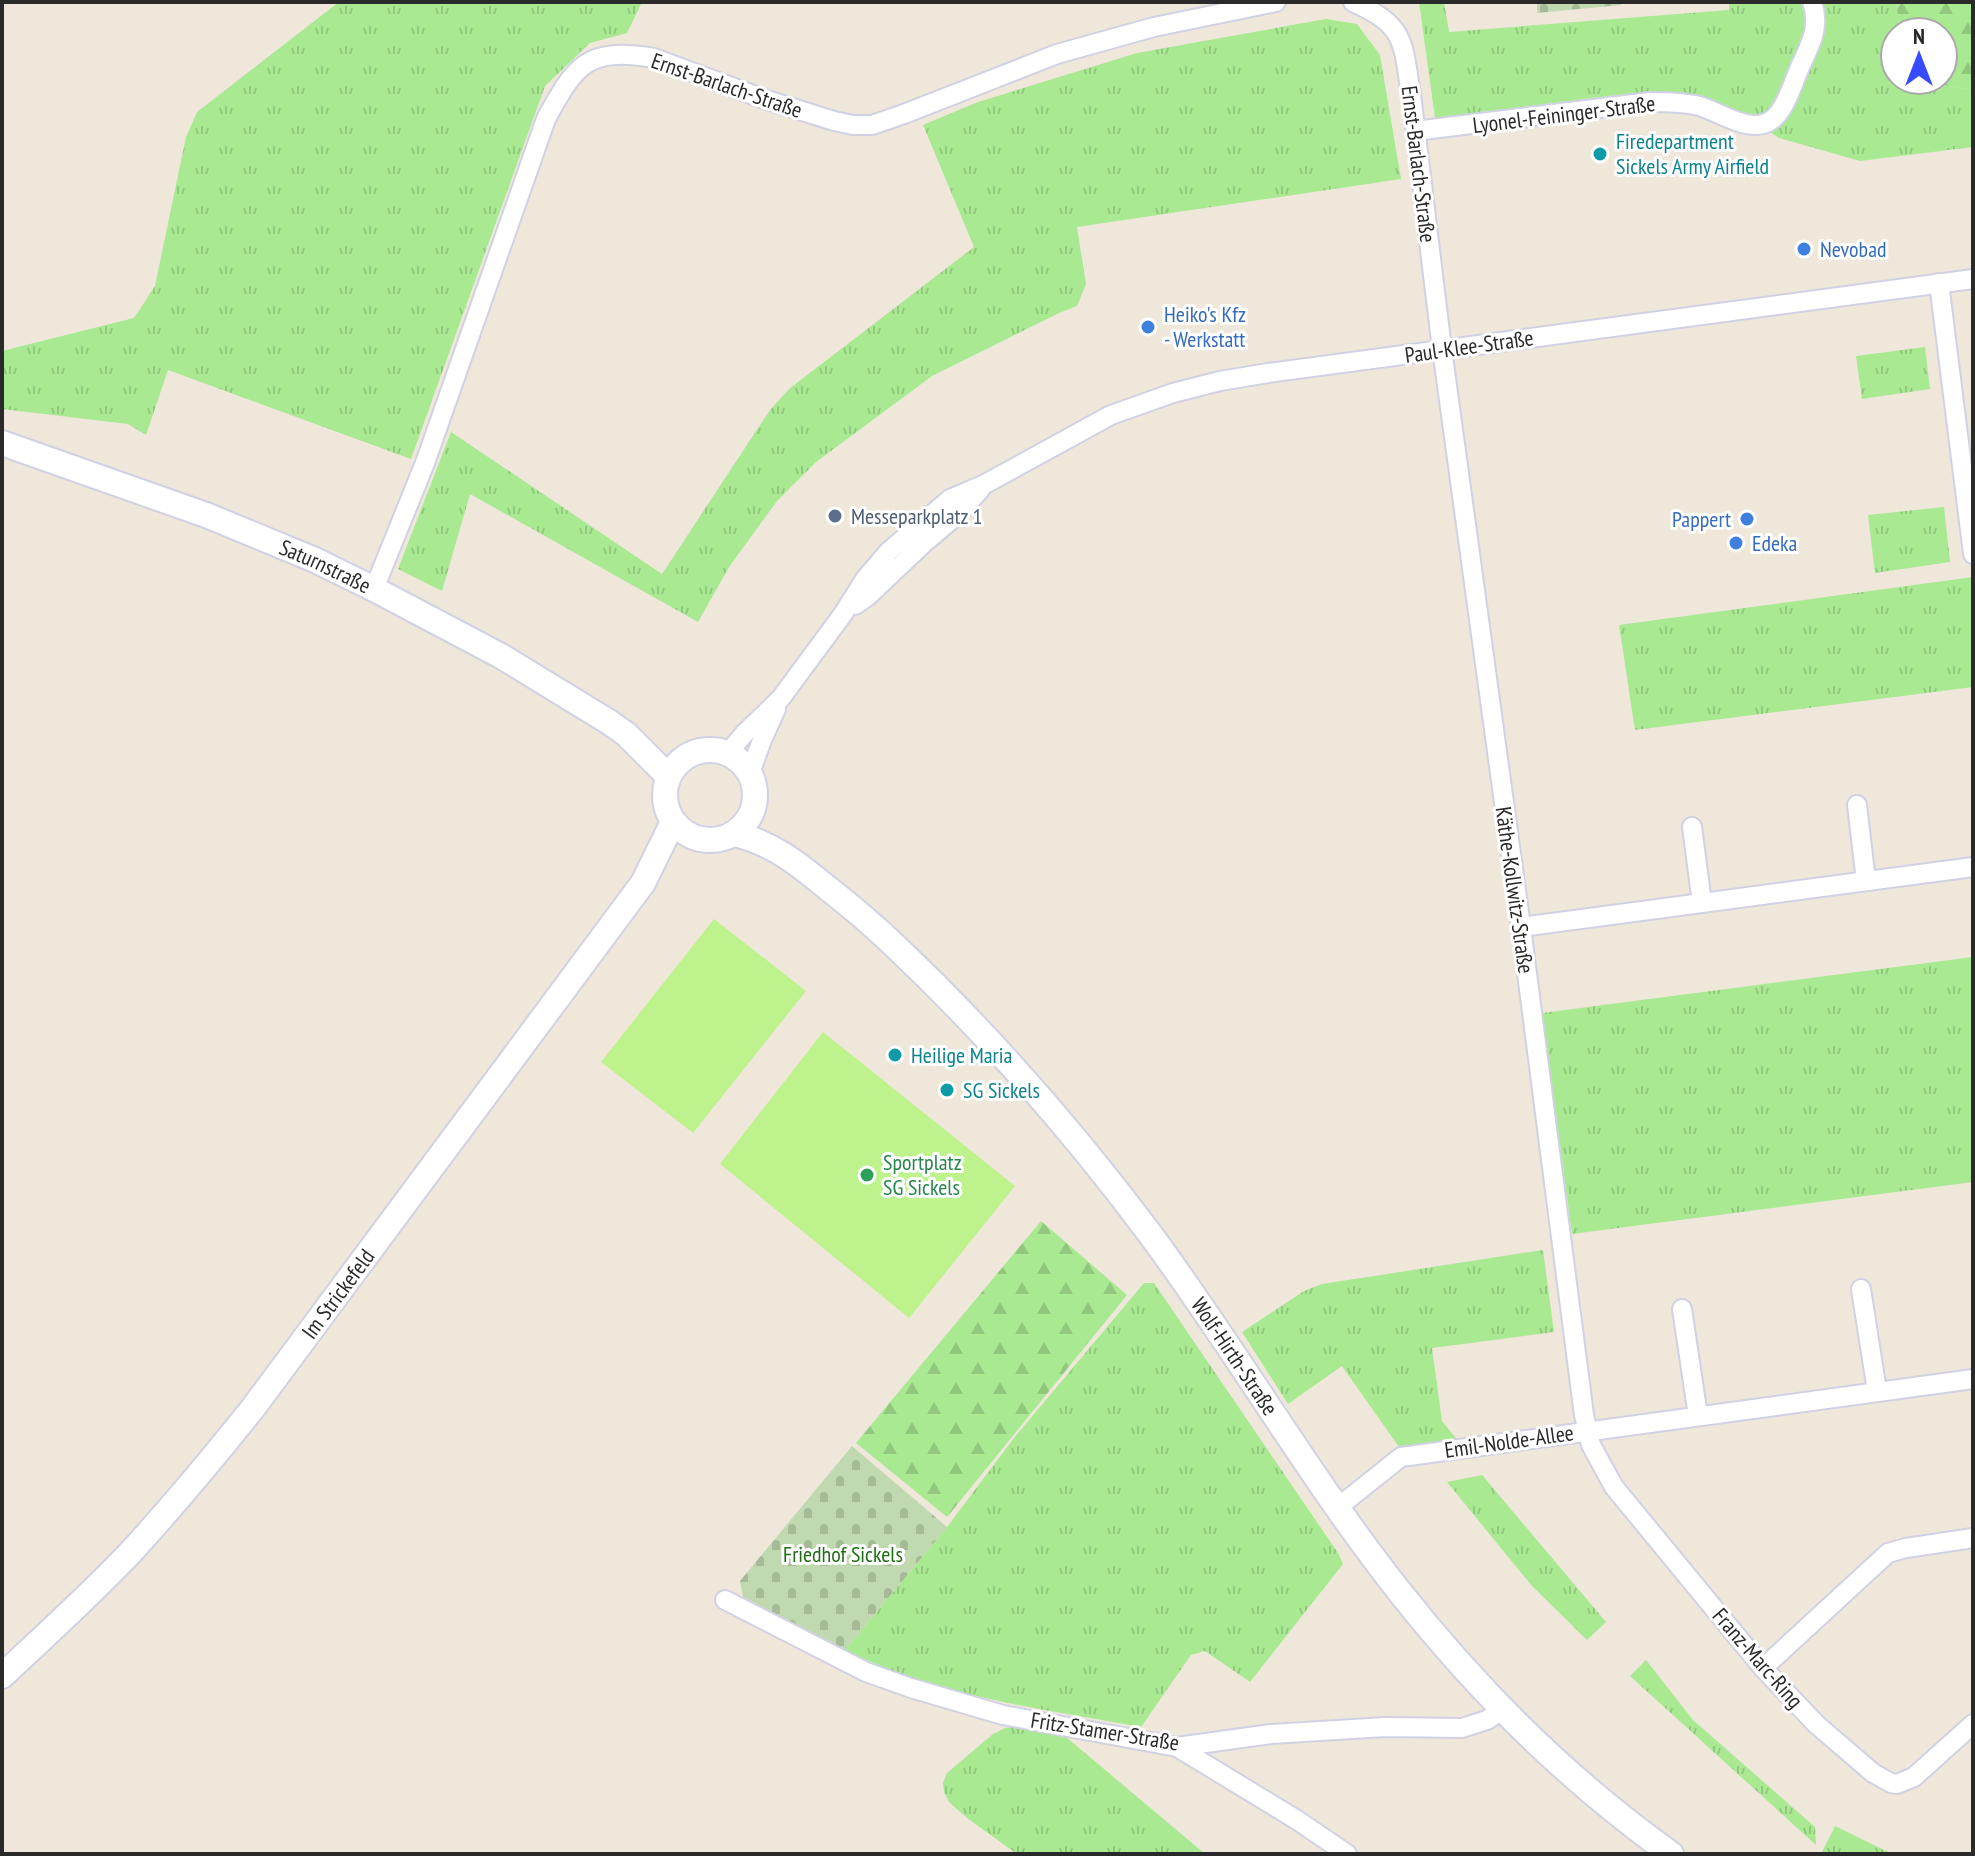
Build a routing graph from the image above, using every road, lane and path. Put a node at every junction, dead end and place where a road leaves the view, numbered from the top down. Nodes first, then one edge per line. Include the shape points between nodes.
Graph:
1 (1276, 2) edge
2 (1353, 2) edge
3 (1812, 2) edge
4 (1415, 131) junction
5 (1973, 279) edge
6 (1939, 283) junction
7 (1442, 349) junction
8 (2, 443) edge
9 (1973, 554) edge
10 (374, 589) junction
11 (781, 698) junction
12 (626, 734) junction
13 (728, 753) junction
14 (686, 757) junction
15 (750, 773) junction
16 (668, 776) junction
17 (755, 802) junction
18 (1857, 805) dead end
19 (673, 822) junction
20 (1692, 827) dead end
21 (734, 834) junction
22 (693, 837) junction
23 (792, 859) junction
24 (1973, 867) edge
25 (1866, 881) junction
26 (643, 883) junction
27 (1702, 903) junction
28 (1521, 927) junction
29 (1861, 1289) dead end
30 (1682, 1309) dead end
31 (1973, 1379) edge
32 (1877, 1391) junction
33 (1698, 1416) junction
34 (1587, 1431) junction
35 (1337, 1508) junction
36 (1973, 1538) edge
37 (725, 1600) dead end
38 (1763, 1668) junction
39 (2, 1676) edge
40 (1504, 1709) junction
41 (1973, 1724) edge
42 (1177, 1747) junction
43 (1347, 1854) edge
44 (1671, 1854) edge

1 - 10 street, Ernst-Barlach-Straße via 1057,54 872,125 834,121 654,58 614,54 589,60 564,85 546,119 425,463
2 - 4 street, Ernst-Barlach-Straße via 1376,13 1395,32 1404,53
3 - 4 street, Lyonel-Feininger-Straße via 1812,39 1777,115 1764,125 1678,102 1650,102
4 - 7 street, Ernst-Barlach-Straße
5 - 6 street, Paul-Klee-Straße
6 - 7 street, Paul-Klee-Straße
6 - 9 street
7 - 11 street, Paul-Klee-Straße via 1220,381 1111,415 985,484 956,516 843,614
7 - 28 street, Käthe-Kollwitz-Straße
8 - 10 street, Saturnstraße via 206,515
10 - 12 street, Saturnstraße via 501,656
11 - 13 street, Paul-Klee-Straße
11 - 15 street, Paul-Klee-Straße
12 - 14 street, Saturnstraße
12 - 16 street, Saturnstraße
13 - 14 street via 714,749
13 - 15 street
14 - 16 street
15 - 17 street
16 - 19 street via 665,800
17 - 21 street
17 - 23 street, Wolf-Hirth-Straße
18 - 25 street
19 - 22 street
19 - 26 street, Im Strickefeld
20 - 27 street
21 - 22 street via 721,839
21 - 23 street, Wolf-Hirth-Straße
22 - 26 street, Im Strickefeld
23 - 35 street, Wolf-Hirth-Straße via 928,977 1089,1156 1223,1338
24 - 25 street
25 - 27 street
26 - 39 street, Im Strickefeld via 222,1447 128,1555
27 - 28 street
28 - 34 street, Käthe-Kollwitz-Straße
29 - 32 street
30 - 33 street
31 - 32 street, Emil-Nolde-Allee
32 - 33 street, Emil-Nolde-Allee
33 - 34 street, Emil-Nolde-Allee
34 - 35 street, Emil-Nolde-Allee via 1401,1457
34 - 38 street, Franz-Marc-Ring via 1614,1487
35 - 40 street, Wolf-Hirth-Straße via 1436,1636
36 - 38 street via 1888,1553
37 - 42 street, Fritz-Stamer-Straße via 866,1672 911,1688 1003,1715
38 - 41 street, Franz-Marc-Ring via 1816,1724 1891,1783 1914,1777
40 - 42 street, Fritz-Stamer-Straße via 1462,1728 1271,1734
40 - 44 street, Wolf-Hirth-Straße via 1582,1783
42 - 43 street

